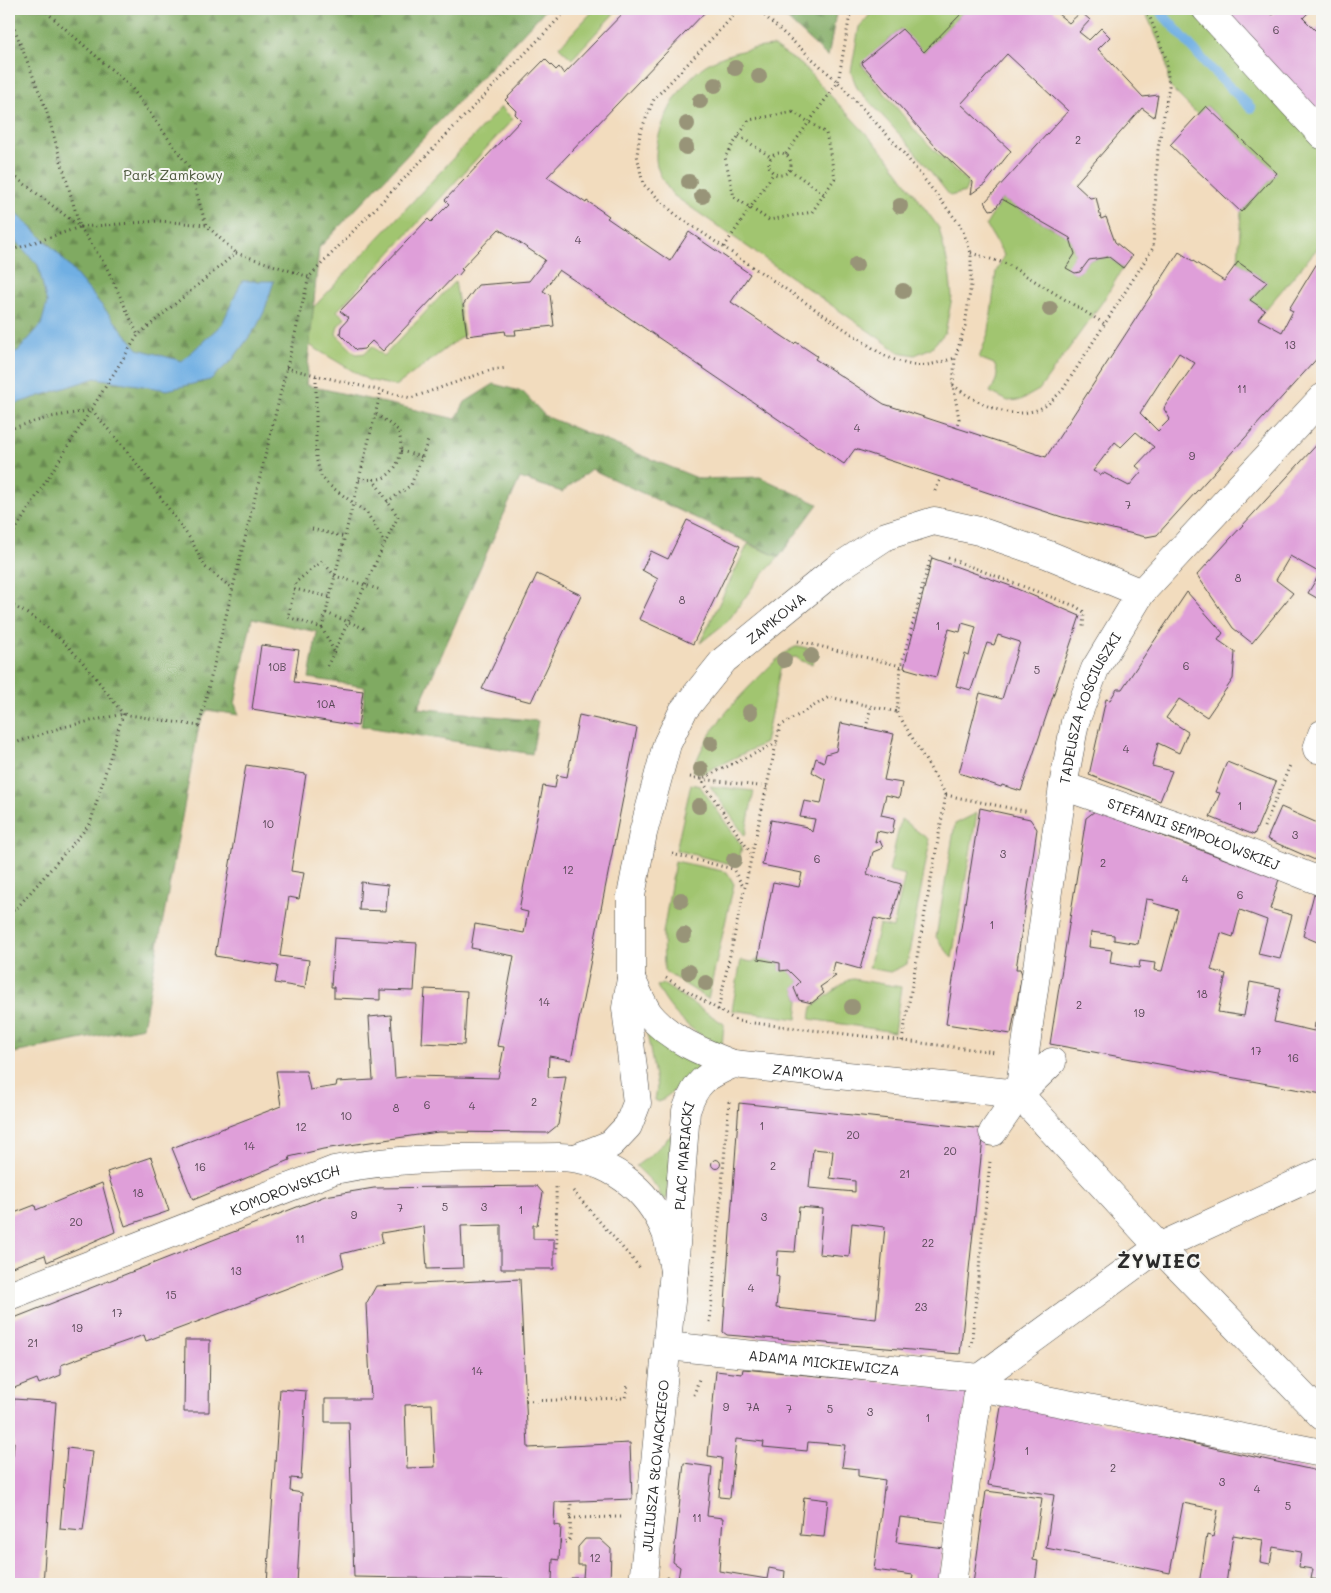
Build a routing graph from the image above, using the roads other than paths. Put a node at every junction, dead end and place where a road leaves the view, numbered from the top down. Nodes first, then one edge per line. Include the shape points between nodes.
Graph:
1 (1206, 9) edge
2 (1322, 135) edge
3 (1322, 398) edge
4 (1140, 593) junction
5 (1063, 786) junction
6 (1322, 882) edge
7 (631, 979) junction
8 (1052, 1062) dead end
9 (733, 1064) junction
10 (1019, 1094) junction
11 (993, 1132) road end
12 (578, 1157) junction
13 (1322, 1172) edge
14 (1159, 1247) junction
15 (674, 1271) junction
16 (9, 1296) edge
17 (667, 1346) junction
18 (981, 1382) junction
19 (1322, 1416) edge
20 (1322, 1453) edge
21 (644, 1584) edge
22 (952, 1584) edge

1 - 2 street
3 - 4 street, TADEUSZA KOŚCIUSZKI
4 - 5 street, TADEUSZA KOŚCIUSZKI via 1095,669 1075,722
4 - 7 street, ZAMKOWA via 1049,555 979,531 934,521 886,536 836,569 724,660 683,711 667,744 643,833 631,896
5 - 6 street, STEFANII SEMPOŁOWSKIEJ via 1196,832
5 - 10 street, TADEUSZA KOŚCIUSZKI
7 - 9 street, ZAMKOWA via 649,1013 664,1029 709,1055
7 - 12 street, ZAMKOWA via 626,1008 637,1103 628,1126 611,1144
8 - 10 street
9 - 10 street, ZAMKOWA
9 - 15 street, PLAC MARIACKI via 709,1075 693,1090 686,1112
10 - 11 street
10 - 14 street
12 - 15 street, PLAC MARIACKI via 626,1178 639,1190 666,1234
12 - 16 street, KOMOROWSKICH via 411,1159 334,1170
13 - 14 street
14 - 18 street
14 - 19 street
15 - 17 street, PLAC MARIACKI
17 - 18 street, ADAMA MICKIEWICZA
17 - 21 street, JULIUSZA SŁOWACKIEGO
18 - 20 street, ADAMA MICKIEWICZA
18 - 22 street

